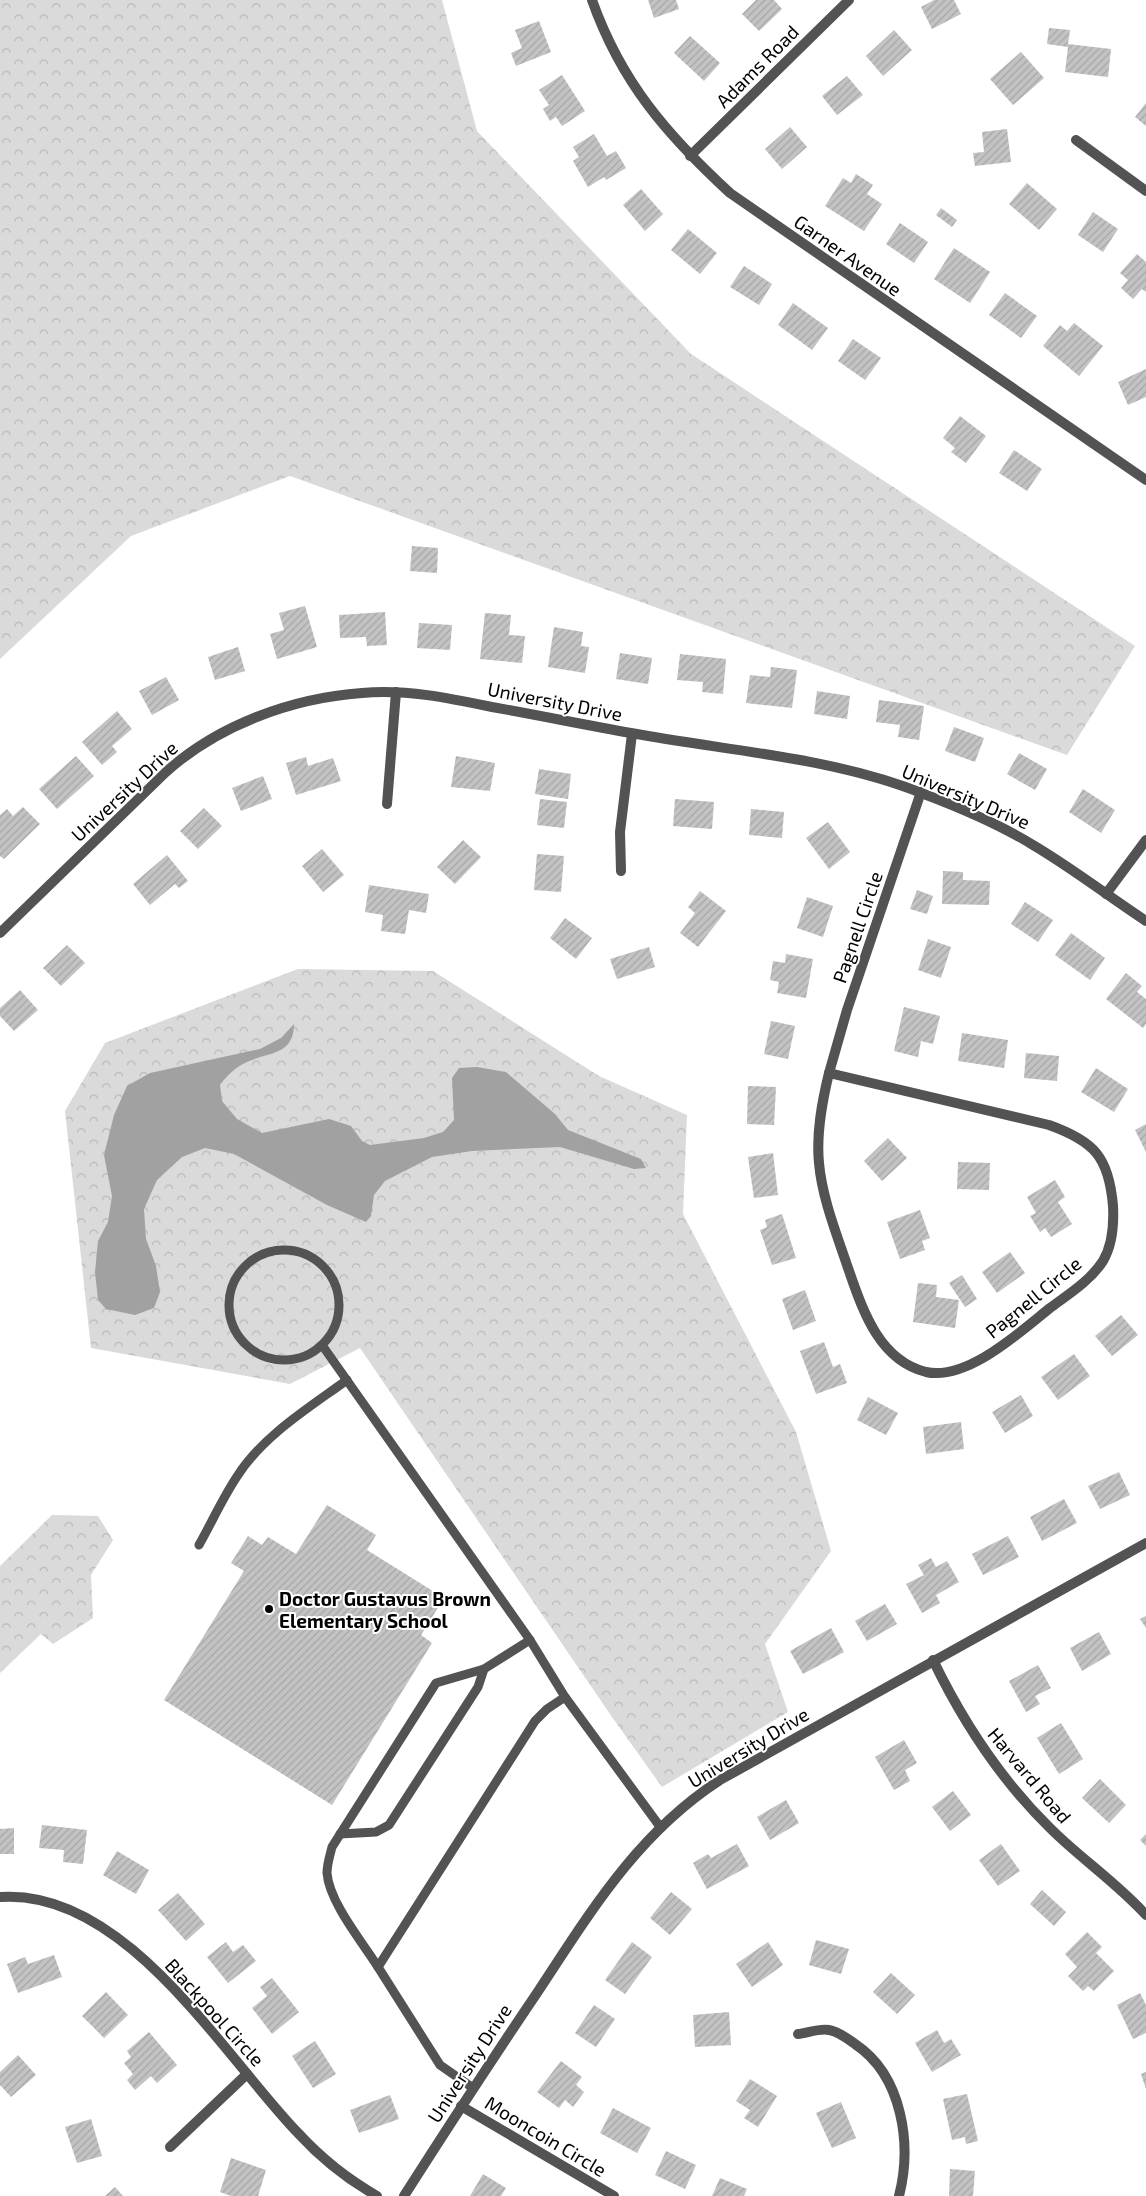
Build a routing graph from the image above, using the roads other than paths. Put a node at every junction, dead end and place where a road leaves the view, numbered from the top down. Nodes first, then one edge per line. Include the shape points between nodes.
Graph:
1 (592, 0) edge
2 (849, 0) edge
3 (1076, 140) dead end
4 (690, 156) junction
5 (1146, 191) edge
6 (1146, 480) edge
7 (396, 692) junction
8 (632, 734) junction
9 (921, 792) junction
10 (387, 804) dead end
11 (1146, 840) edge
12 (621, 871) dead end
13 (1106, 894) junction
14 (1146, 922) edge
15 (0, 933) edge
16 (829, 1073) junction
17 (322, 1344) junction
18 (347, 1380) junction
19 (1146, 1543) edge
20 (199, 1545) dead end
21 (530, 1640) junction
22 (933, 1660) junction
23 (484, 1669) junction
24 (565, 1697) junction
25 (661, 1828) junction
26 (340, 1834) junction
27 (0, 1897) edge
28 (1146, 1915) edge
29 (378, 1968) junction
30 (798, 2034) dead end
31 (247, 2074) junction
32 (473, 2088) junction
33 (461, 2106) junction
34 (170, 2147) dead end
35 (377, 2196) edge
36 (404, 2196) edge
37 (614, 2196) edge
38 (899, 2196) edge

1 - 4 street, Garner Avenue via 607,39 645,103
2 - 4 street, Adams Road
3 - 5 street
4 - 6 street, Garner Avenue via 730,193 785,233
7 - 8 street, University Drive via 440,696
7 - 10 street
7 - 15 street, University Drive via 329,697 282,708 206,742 166,772
8 - 9 street, University Drive via 793,760 892,782
8 - 12 street via 620,832
9 - 13 street, University Drive via 1032,844
9 - 16 street, Pagnell Circle via 846,1010
11 - 13 street
13 - 14 street, University Drive
16 - 16 street, Pagnell Circle via 1072,1133 1108,1170 1114,1215 1109,1249 1102,1262 1081,1284 1000,1348 974,1362 948,1372 927,1372 898,1357 877,1335 862,1308 825,1193 819,1163 819,1137
17 - 17 lane via 335,1325 338,1301 336,1289 324,1268 303,1254 285,1250 267,1253 246,1265 235,1280 229,1297 231,1322 244,1343 264,1357 288,1360 312,1353
17 - 18 lane
18 - 20 lane via 291,1421 238,1474
18 - 21 lane
19 - 22 street, University Drive
21 - 23 lane
21 - 24 lane
22 - 25 street, University Drive via 720,1780
22 - 28 street, Harvard Road via 973,1734 1022,1798 1050,1828
23 - 26 lane via 436,1684
23 - 26 lane via 478,1686 389,1826 376,1832
24 - 25 lane
24 - 29 lane via 535,1721
25 - 32 street, University Drive via 600,1897
26 - 29 lane via 328,1859 330,1888
27 - 31 street, Blackpool Circle via 51,1904 76,1912 105,1928 137,1953 173,1989
29 - 32 lane via 440,2065
30 - 38 street via 828,2030 845,2037 861,2048 881,2070 896,2101 905,2142 906,2157
31 - 34 street
31 - 35 street, Blackpool Circle via 316,2151 355,2183
32 - 33 street, University Drive
33 - 36 street, University Drive
33 - 37 street, Mooncoin Circle

